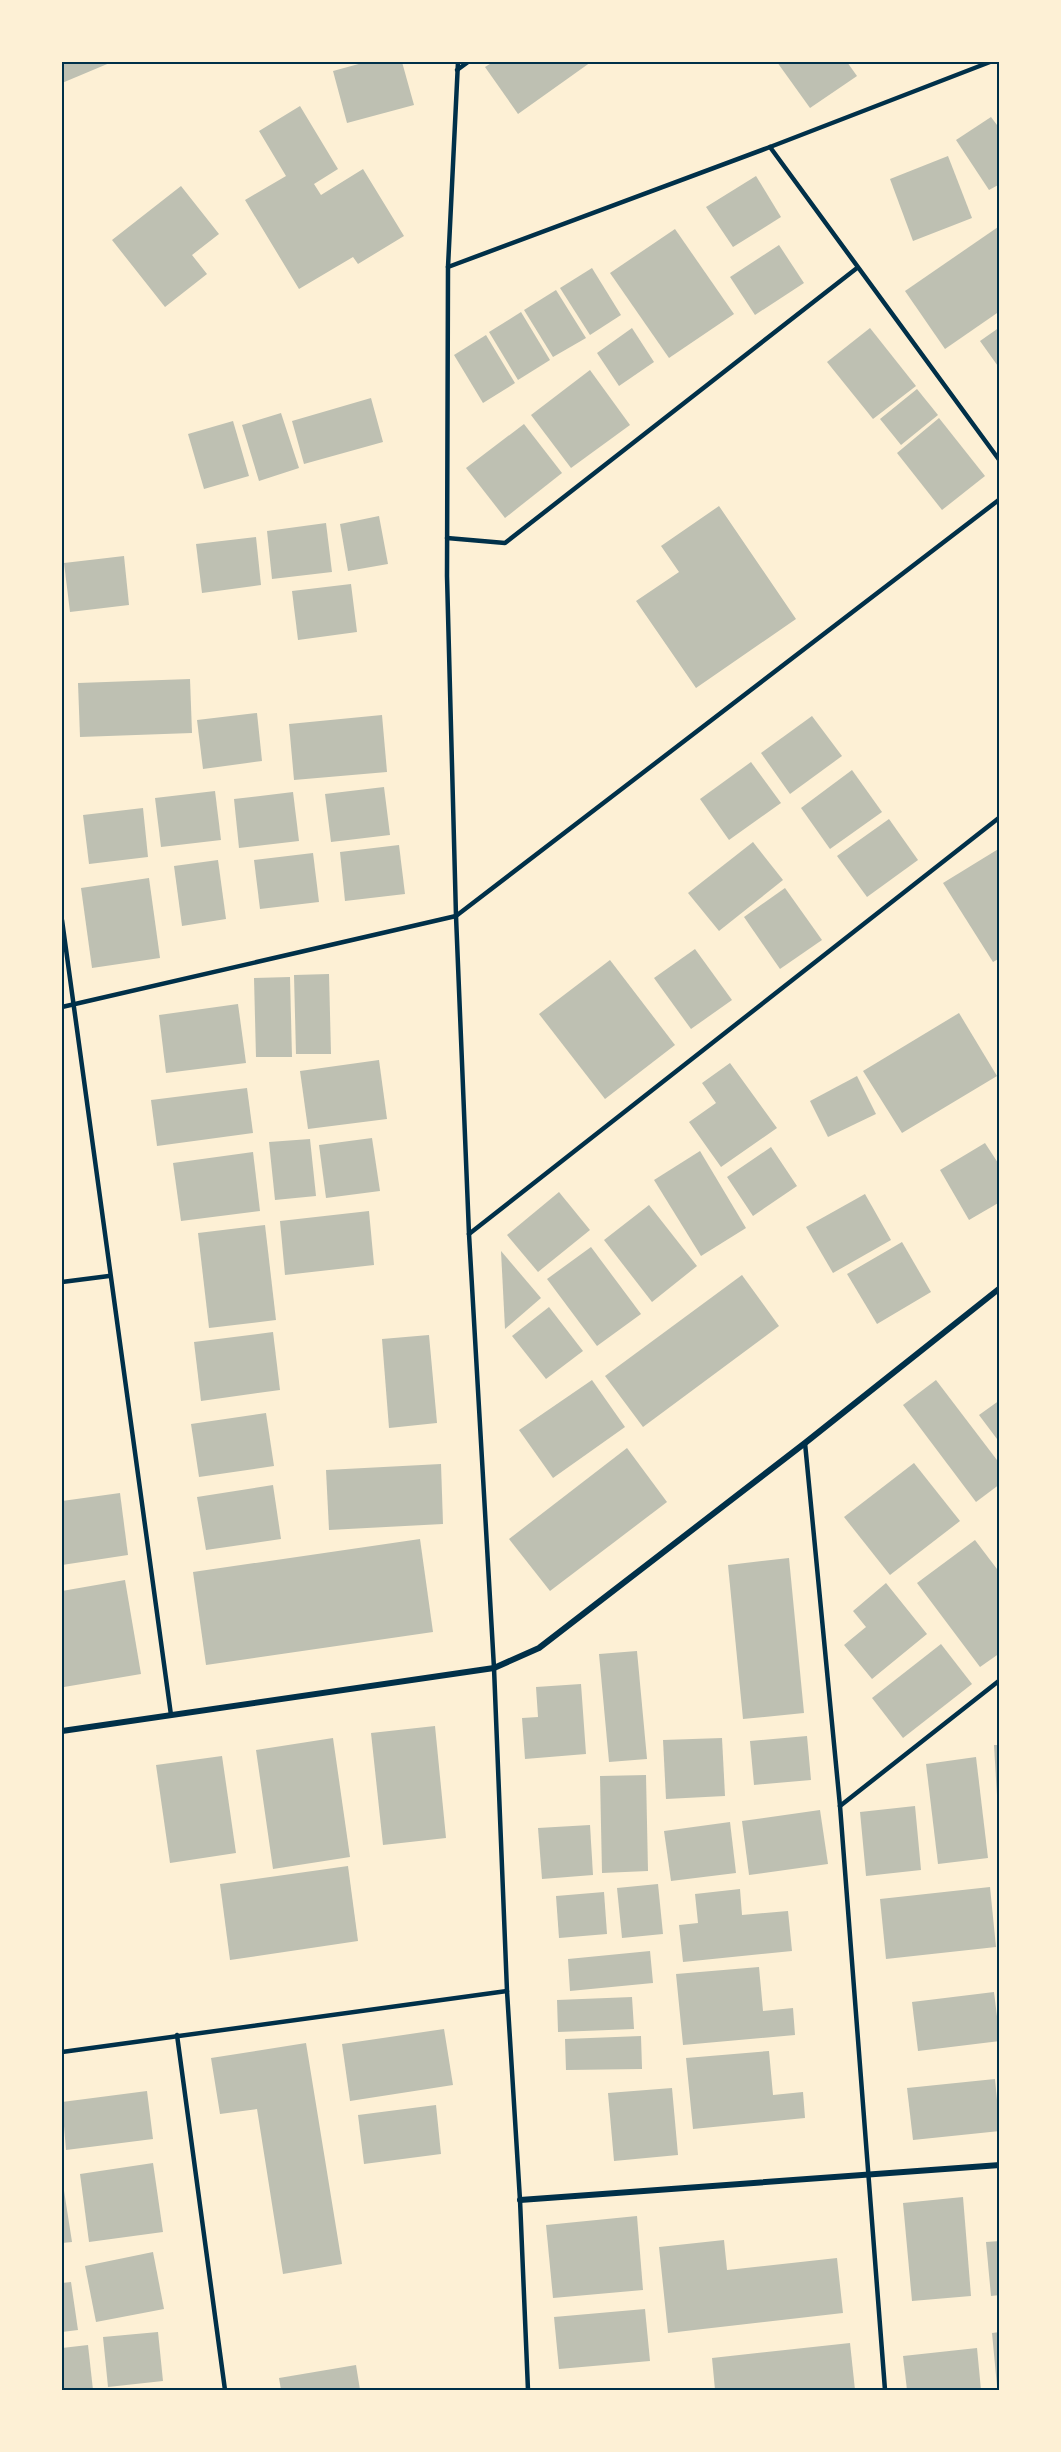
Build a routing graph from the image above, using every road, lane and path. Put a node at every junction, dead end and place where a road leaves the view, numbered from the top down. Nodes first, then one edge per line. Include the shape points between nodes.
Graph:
1 (458, 62) edge
2 (468, 62) edge
3 (990, 62) edge
4 (457, 69) junction
5 (770, 147) junction
6 (448, 267) junction
7 (857, 268) junction
8 (999, 461) edge
9 (999, 499) edge
10 (447, 538) junction
11 (999, 817) edge
12 (456, 916) junction
13 (62, 920) edge
14 (72, 1006) junction
15 (62, 1007) edge
16 (469, 1234) junction
17 (109, 1276) junction
18 (62, 1282) edge
19 (999, 1288) edge
20 (805, 1443) junction
21 (494, 1668) junction
22 (999, 1680) edge
23 (171, 1714) junction
24 (62, 1731) edge
25 (840, 1806) junction
26 (507, 1990) junction
27 (177, 2036) junction
28 (62, 2052) edge
29 (999, 2164) edge
30 (869, 2173) junction
31 (520, 2200) junction
32 (225, 2391) edge
33 (528, 2391) edge
34 (885, 2391) edge

1 - 4 lane
2 - 4 lane
3 - 5 lane
4 - 6 lane
5 - 6 lane
5 - 7 lane
6 - 10 lane
7 - 8 lane
7 - 10 lane via 505,543
9 - 12 lane
10 - 12 lane
11 - 16 lane
12 - 14 lane
12 - 16 lane
13 - 14 lane
14 - 15 lane
14 - 17 lane
16 - 21 lane
17 - 18 lane
17 - 23 lane
19 - 20 street
20 - 21 street via 539,1648
20 - 25 lane
21 - 23 street
21 - 26 lane
22 - 25 lane
23 - 24 street
25 - 30 lane
26 - 27 lane
26 - 31 lane
27 - 28 lane
27 - 32 lane
29 - 30 street
30 - 31 street
30 - 34 lane
31 - 33 lane

